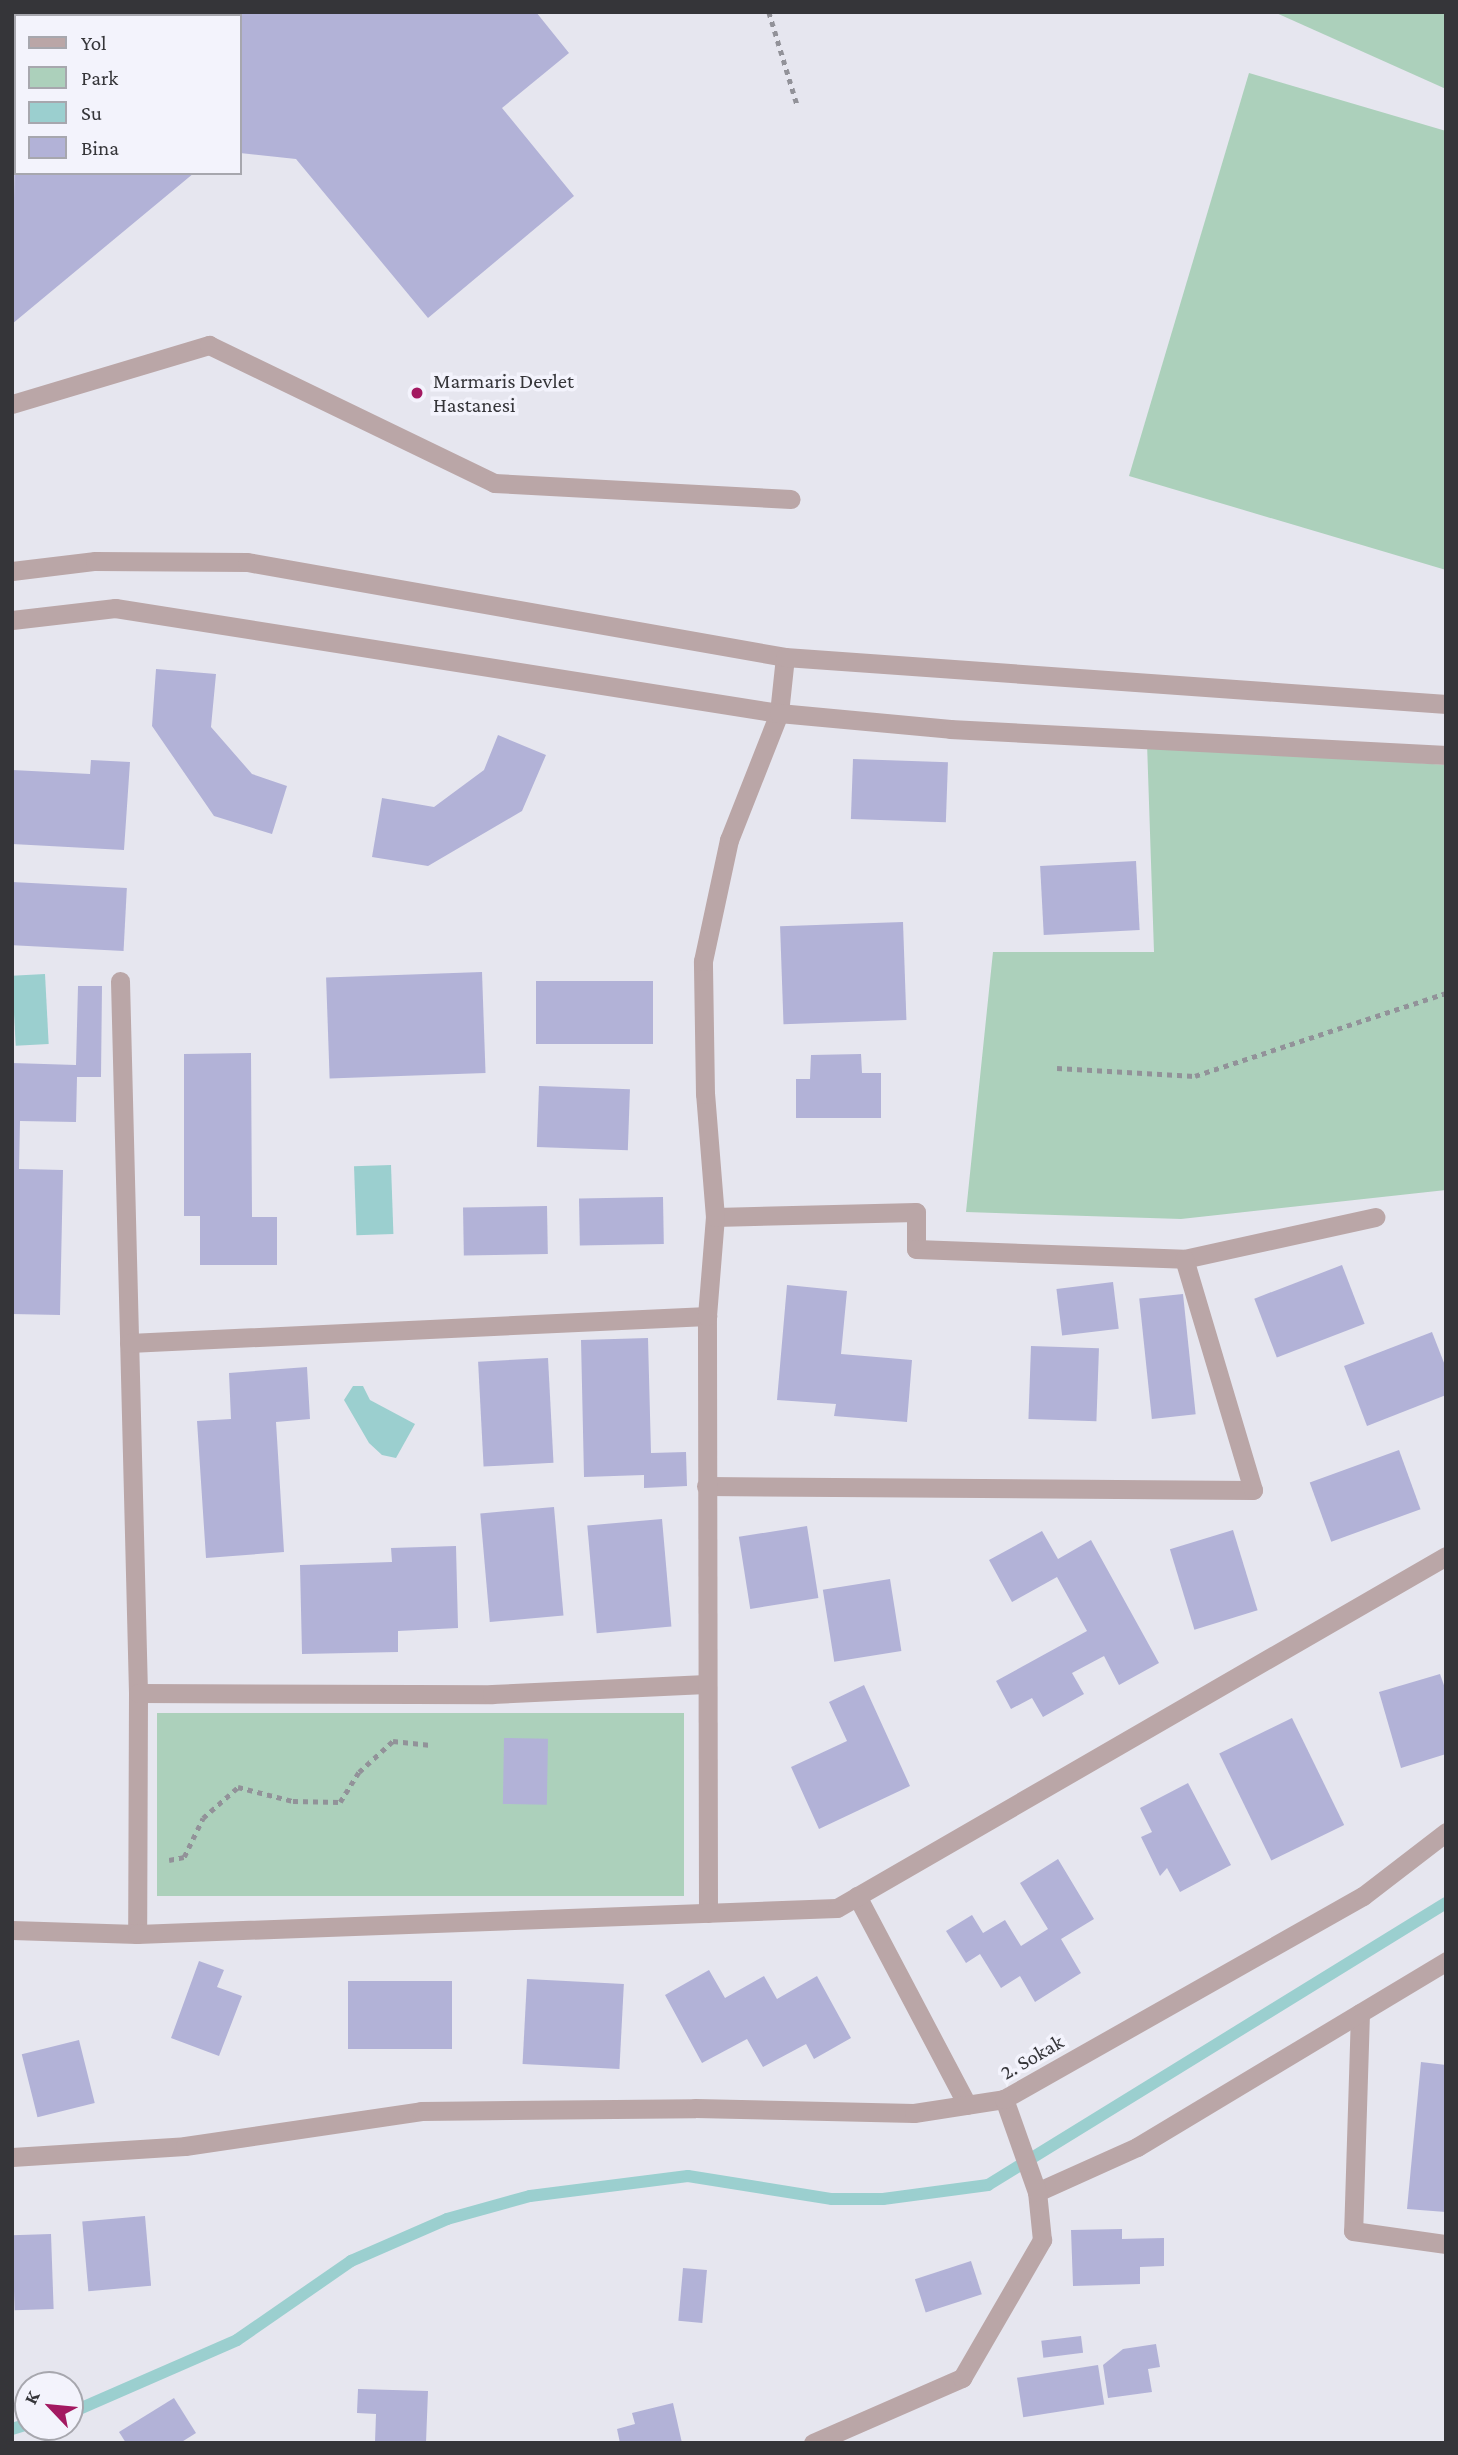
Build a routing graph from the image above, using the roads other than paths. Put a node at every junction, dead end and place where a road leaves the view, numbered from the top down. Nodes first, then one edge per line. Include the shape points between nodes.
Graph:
1 (12, 404) edge
2 (791, 499) dead end
3 (12, 571) edge
4 (12, 621) edge
5 (785, 657) junction
6 (1446, 704) edge
7 (779, 713) junction
8 (1446, 755) edge
9 (120, 981) dead end
10 (715, 1217) junction
11 (1375, 1217) dead end
12 (1184, 1259) junction
13 (707, 1316) junction
14 (129, 1343) junction
15 (706, 1486) junction
16 (1446, 1556) edge
17 (706, 1684) junction
18 (138, 1693) junction
19 (1446, 1832) edge
20 (857, 1896) junction
21 (708, 1913) junction
22 (12, 1930) edge
23 (137, 1934) junction
24 (1446, 1961) edge
25 (1360, 2013) junction
26 (1004, 2099) junction
27 (967, 2105) junction
28 (12, 2157) edge
29 (1035, 2186) junction
30 (1446, 2244) edge
31 (813, 2443) edge

1 - 2 street via 209,345 494,483
3 - 5 street via 95,561 247,562
4 - 7 street via 116,608
5 - 6 street
5 - 7 street
7 - 8 street via 950,729
7 - 10 street via 729,840 703,961 705,1094
9 - 14 street
10 - 12 street via 916,1212 916,1249
10 - 13 street
11 - 12 street
12 - 15 street via 1253,1490
13 - 14 street
13 - 15 street
14 - 18 street
15 - 17 street
16 - 20 street
17 - 18 street via 492,1694
17 - 21 street
18 - 23 street
19 - 26 street, 2. Sokak via 1363,1896
20 - 21 street via 836,1908
20 - 27 street
21 - 23 street
22 - 23 street
24 - 25 street
25 - 29 street via 1137,2147
25 - 30 street via 1353,2231
26 - 27 street
26 - 29 street, 2. Sokak
27 - 28 street via 914,2113 695,2108 421,2111 185,2146
29 - 31 street, 2. Sokak via 1042,2240 962,2378

